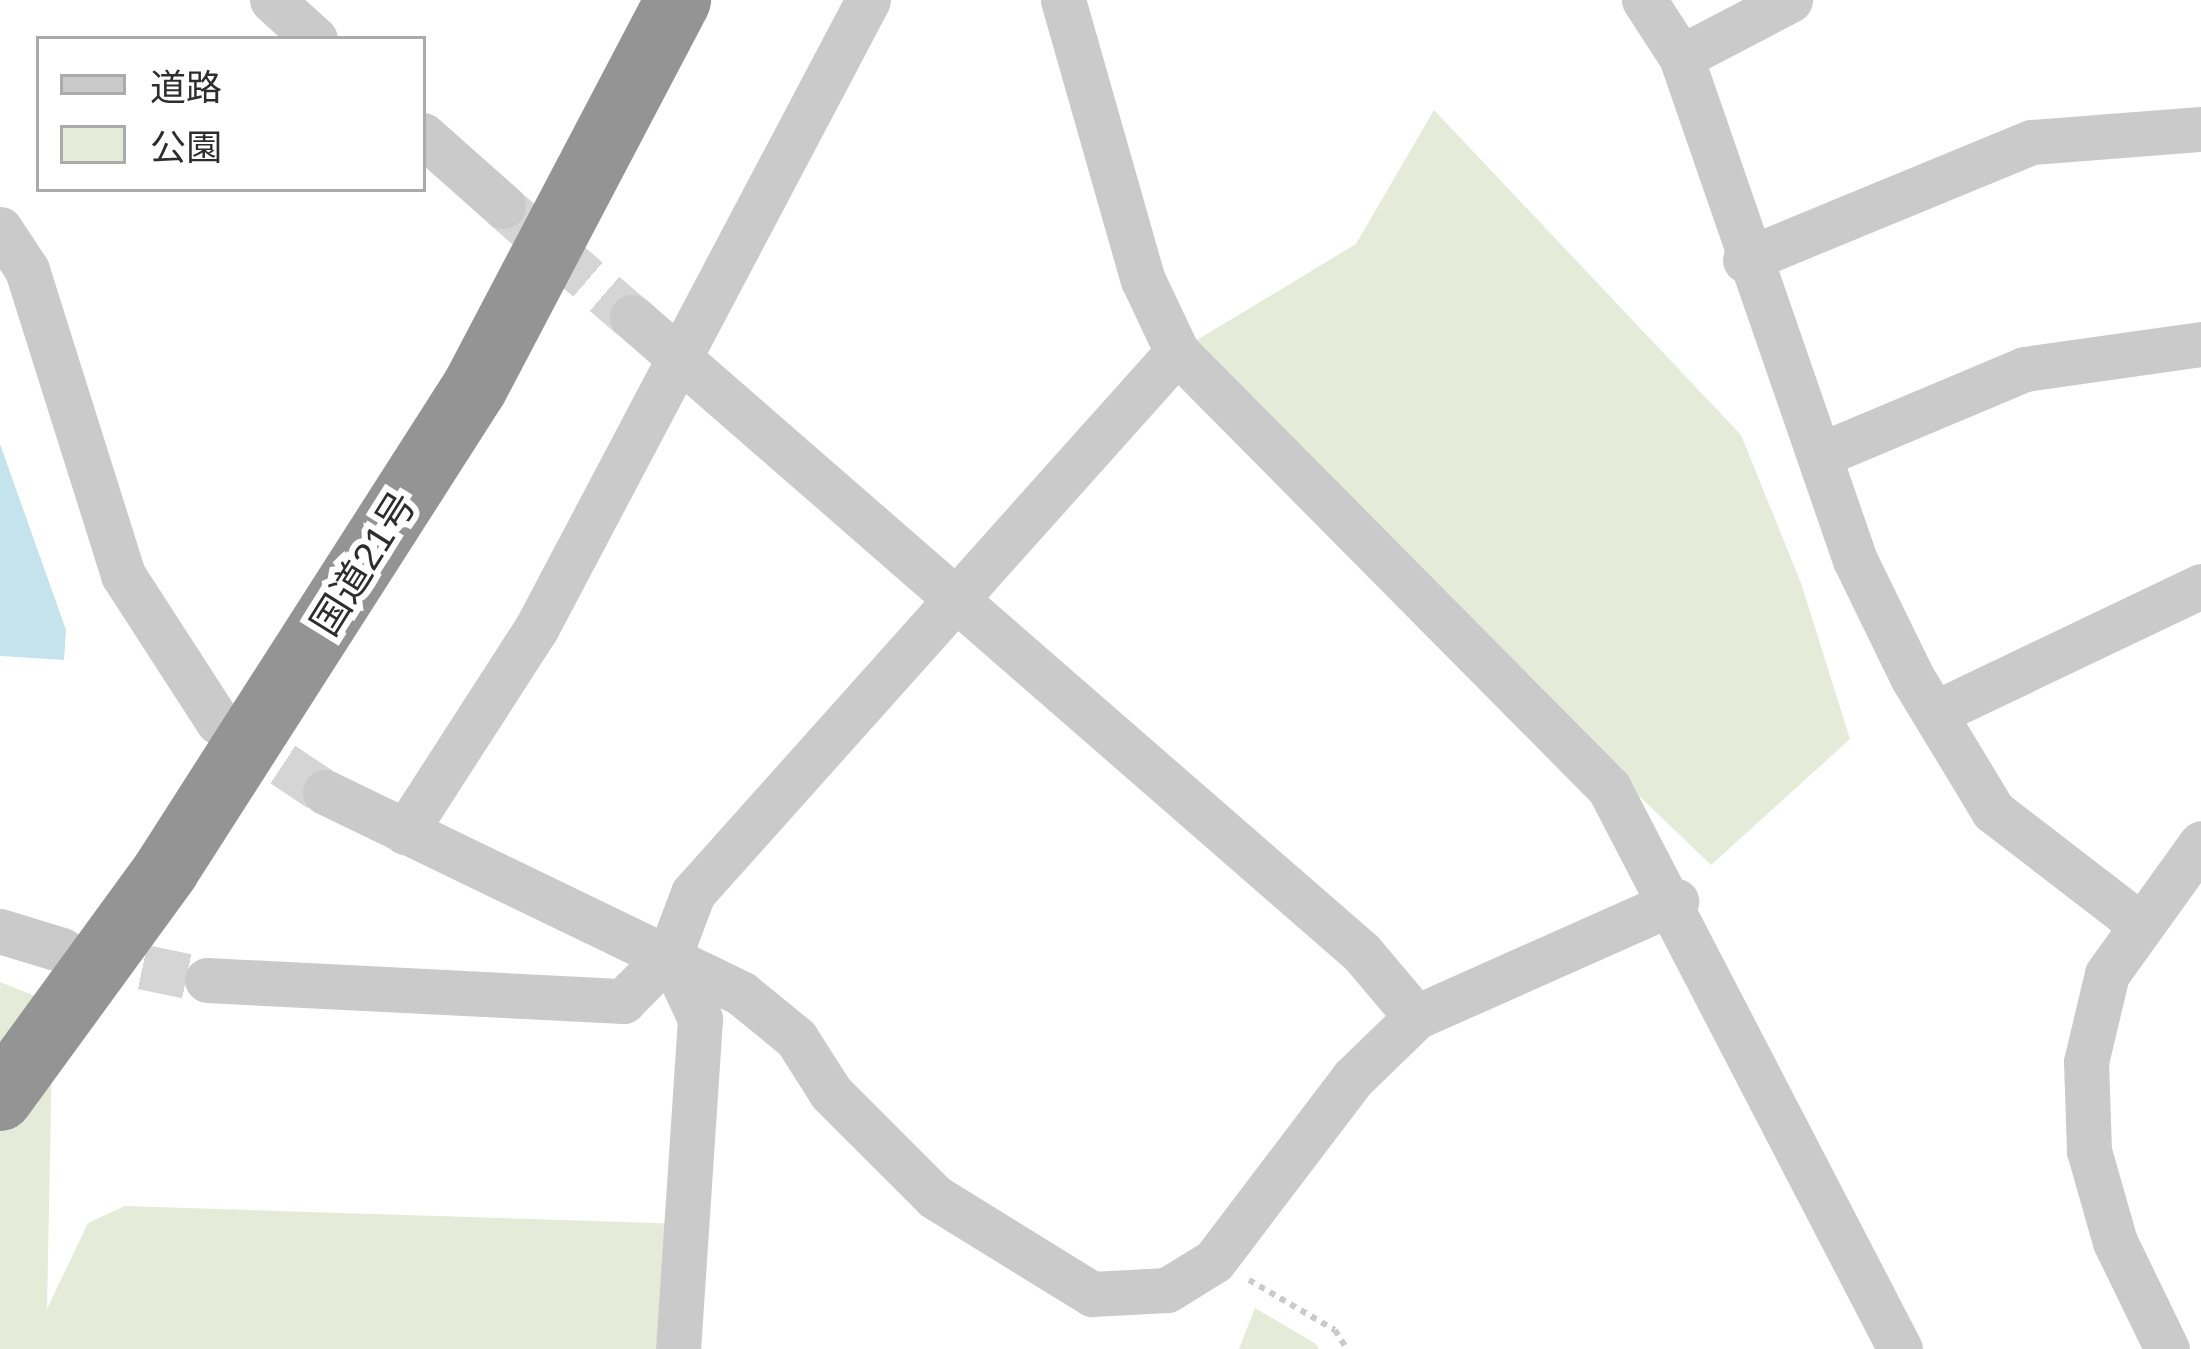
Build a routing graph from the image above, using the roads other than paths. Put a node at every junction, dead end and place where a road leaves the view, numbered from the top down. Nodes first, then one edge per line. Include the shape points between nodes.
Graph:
1 (272, 0) edge
2 (678, 0) edge
3 (868, 0) edge
4 (1063, 0) edge
5 (1644, 0) edge
6 (1790, 0) edge
7 (312, 36) edge
8 (1681, 57) junction
9 (2201, 129) edge
10 (426, 138) edge
11 (503, 206) tunnel mouth
12 (0, 229) edge
13 (1745, 260) junction
14 (632, 316) tunnel mouth
15 (2201, 344) edge
16 (1177, 352) junction
17 (684, 362) junction
18 (1820, 454) junction
19 (2201, 586) edge
20 (956, 596) junction
21 (1937, 712) junction
22 (218, 722) tunnel mouth
23 (325, 792) tunnel mouth
24 (405, 832) junction
25 (2201, 843) edge
26 (1676, 901) junction
27 (2138, 922) junction
28 (0, 931) edge
29 (62, 950) tunnel mouth
30 (670, 954) junction
31 (207, 980) tunnel mouth
32 (1416, 1017) junction
33 (0, 1098) edge
34 (678, 1349) edge
35 (1900, 1349) edge
36 (2168, 1349) edge

1 - 7 street
2 - 33 highway, 国道21号 via 475,387 166,869
3 - 17 street
4 - 16 street via 1142,280
5 - 8 street
6 - 8 street
8 - 13 street
9 - 13 street via 2032,142
10 - 11 street
12 - 22 street via 28,270 123,575
13 - 18 street
14 - 17 street
15 - 18 street via 2025,369
16 - 20 street
16 - 26 street via 1544,715 1609,788
17 - 20 street
17 - 24 street via 536,629
18 - 21 street via 1855,560
19 - 21 street
20 - 30 street via 693,893
20 - 32 street via 1362,952
21 - 27 street via 1993,811
23 - 24 street
24 - 30 street
25 - 27 street
26 - 32 street
26 - 35 street
27 - 36 street via 2107,974 2086,1062 2089,1151 2114,1242
28 - 29 street
30 - 31 street via 623,1001
30 - 32 street via 796,1038 831,1093 935,1197 1022,1260 1092,1294 1167,1290 1214,1261 1354,1078
30 - 34 street via 700,1019

